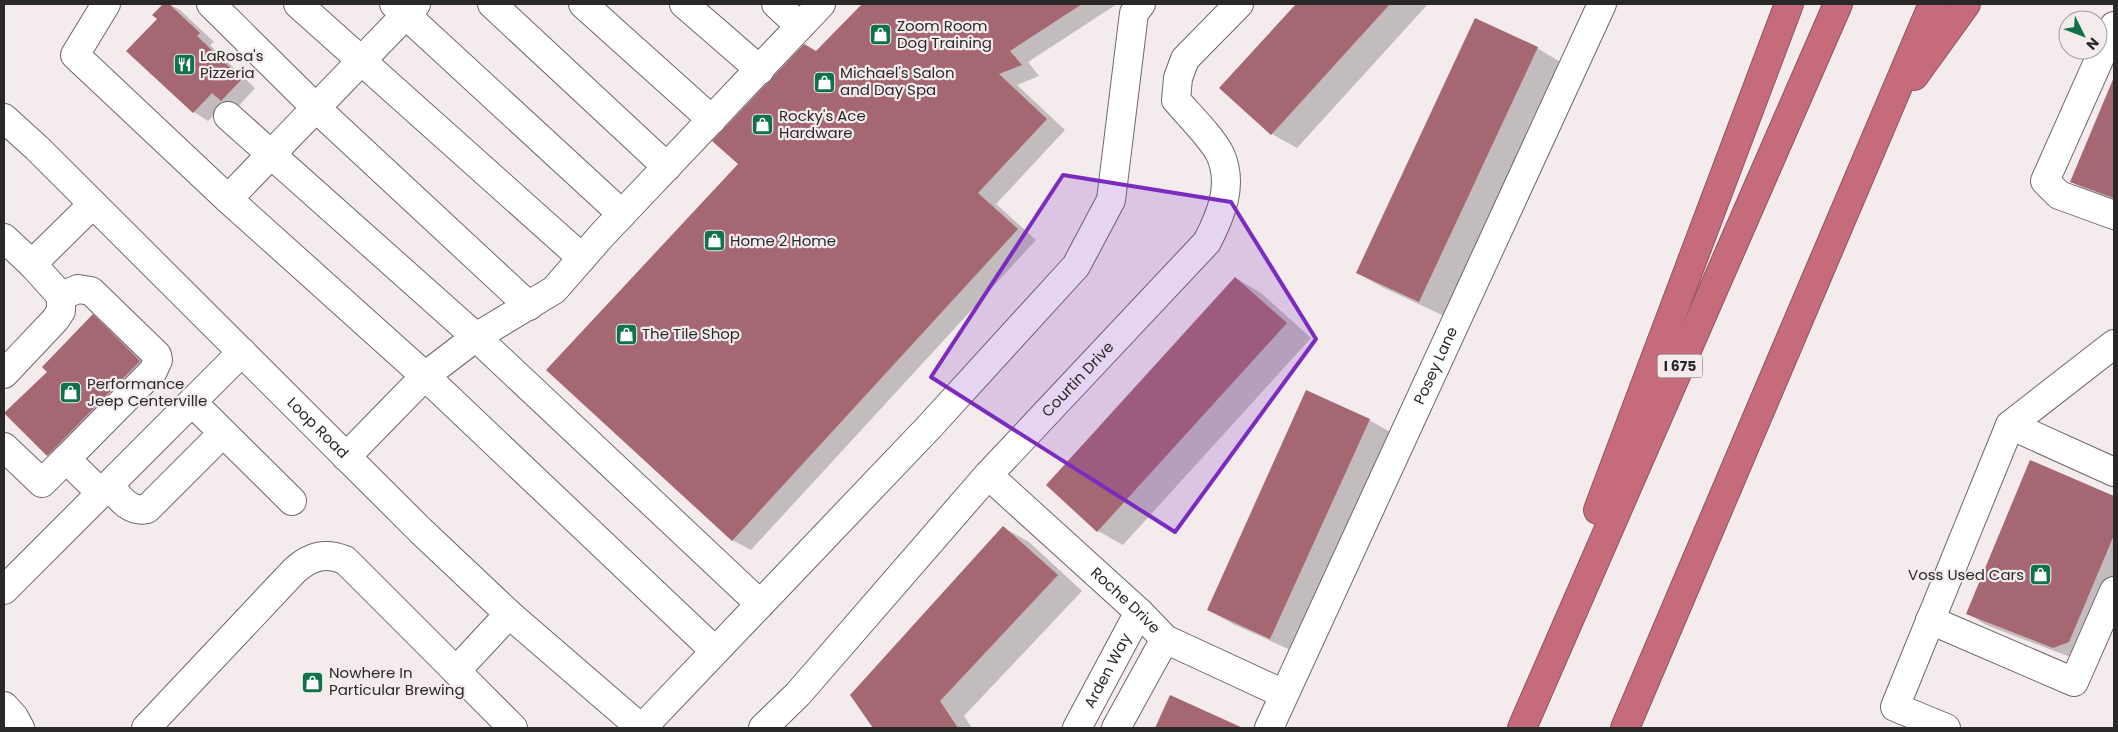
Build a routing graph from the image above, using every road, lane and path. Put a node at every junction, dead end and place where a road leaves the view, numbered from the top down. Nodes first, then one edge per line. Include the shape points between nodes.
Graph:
1 (106, 4) edge
2 (211, 4) edge
3 (298, 4) edge
4 (492, 4) edge
5 (583, 4) edge
6 (684, 4) edge
7 (776, 4) edge
8 (821, 4) edge
9 (1141, 4) edge
10 (1239, 4) edge
11 (1602, 4) edge
12 (1790, 4) edge
13 (1838, 4) edge
14 (1933, 4) edge
15 (1966, 4) edge
16 (405, 7) edge
17 (800, 26) junction
18 (2114, 26) edge
19 (360, 62) junction
20 (760, 70) junction
21 (316, 108) junction
22 (228, 116) dead end
23 (4, 118) edge
24 (1884, 118) junction
25 (712, 120) junction
26 (271, 155) junction
27 (666, 167) junction
28 (228, 199) junction
29 (93, 204) junction
30 (622, 214) junction
31 (2114, 216) edge
32 (4, 238) edge
33 (582, 258) junction
34 (32, 264) junction
35 (62, 296) junction
36 (529, 306) junction
37 (476, 337) junction
38 (2114, 344) edge
39 (242, 352) junction
40 (4, 374) edge
41 (425, 376) junction
42 (192, 402) junction
43 (2010, 425) junction
44 (223, 433) junction
45 (4, 447) edge
46 (346, 456) junction
47 (66, 459) junction
48 (2114, 472) edge
49 (988, 475) junction
50 (105, 489) junction
51 (292, 501) dead end
52 (7, 579) edge
53 (2114, 591) edge
54 (760, 604) junction
55 (1139, 612) junction
56 (509, 614) junction
57 (1930, 620) junction
58 (1165, 639) junction
59 (715, 651) junction
60 (456, 671) junction
61 (1284, 694) junction
62 (4, 706) edge
63 (768, 727) edge
64 (20, 728) edge
65 (146, 728) edge
66 (513, 728) edge
67 (641, 728) edge
68 (1077, 728) edge
69 (1116, 728) edge
70 (1269, 728) edge
71 (1516, 728) edge
72 (1522, 728) edge
73 (1625, 728) edge
74 (1946, 728) edge

1 - 28 street via 74,55
2 - 21 street
3 - 19 street
4 - 27 street
5 - 25 street
6 - 20 street
7 - 17 street
8 - 17 street
9 - 54 street via 1134,13 1111,200 1076,266 930,426
10 - 49 street, Courtin Drive via 1185,59 1178,78 1176,100 1220,153 1227,176 1222,213 1207,242
11 - 61 street, Posey Lane
12 - 71 highway
13 - 72 highway, I 675
14 - 24 highway
15 - 24 highway
16 - 19 street
16 - 30 street
17 - 20 street
18 - 31 street via 2045,181 2059,195
19 - 21 street
19 - 33 street
20 - 25 street
21 - 26 street
21 - 36 street
22 - 26 street
23 - 29 street, Loop Road
24 - 73 highway
25 - 27 street
26 - 28 street
26 - 37 street
27 - 30 street
28 - 41 street
29 - 34 street
29 - 39 street, Loop Road
30 - 33 street
32 - 34 street
33 - 36 street via 554,290
34 - 35 street
35 - 40 street via 61,311 55,320
35 - 47 street via 78,289 91,291 157,355 158,360 153,371
36 - 37 street
37 - 41 street
37 - 54 street
38 - 43 street
39 - 42 street
39 - 46 street, Loop Road
41 - 46 street
41 - 59 street
42 - 44 street
42 - 50 street
43 - 48 street
43 - 57 street
44 - 50 street via 147,508 135,510
44 - 51 street
45 - 47 street via 42,483
46 - 56 street, Loop Road
47 - 50 street
49 - 55 street, Roche Drive
49 - 63 street, Courtin Drive
50 - 52 street
53 - 57 street via 2074,682
54 - 59 street
55 - 58 street, Roche Drive
55 - 68 street, Arden Way
56 - 60 street
56 - 67 street, Loop Road
57 - 74 street via 1894,706
58 - 61 street, Roche Drive
58 - 69 street
59 - 67 street
60 - 65 street via 345,560 318,556 306,560 295,570
60 - 66 street
61 - 70 street, Posey Lane
62 - 64 street

